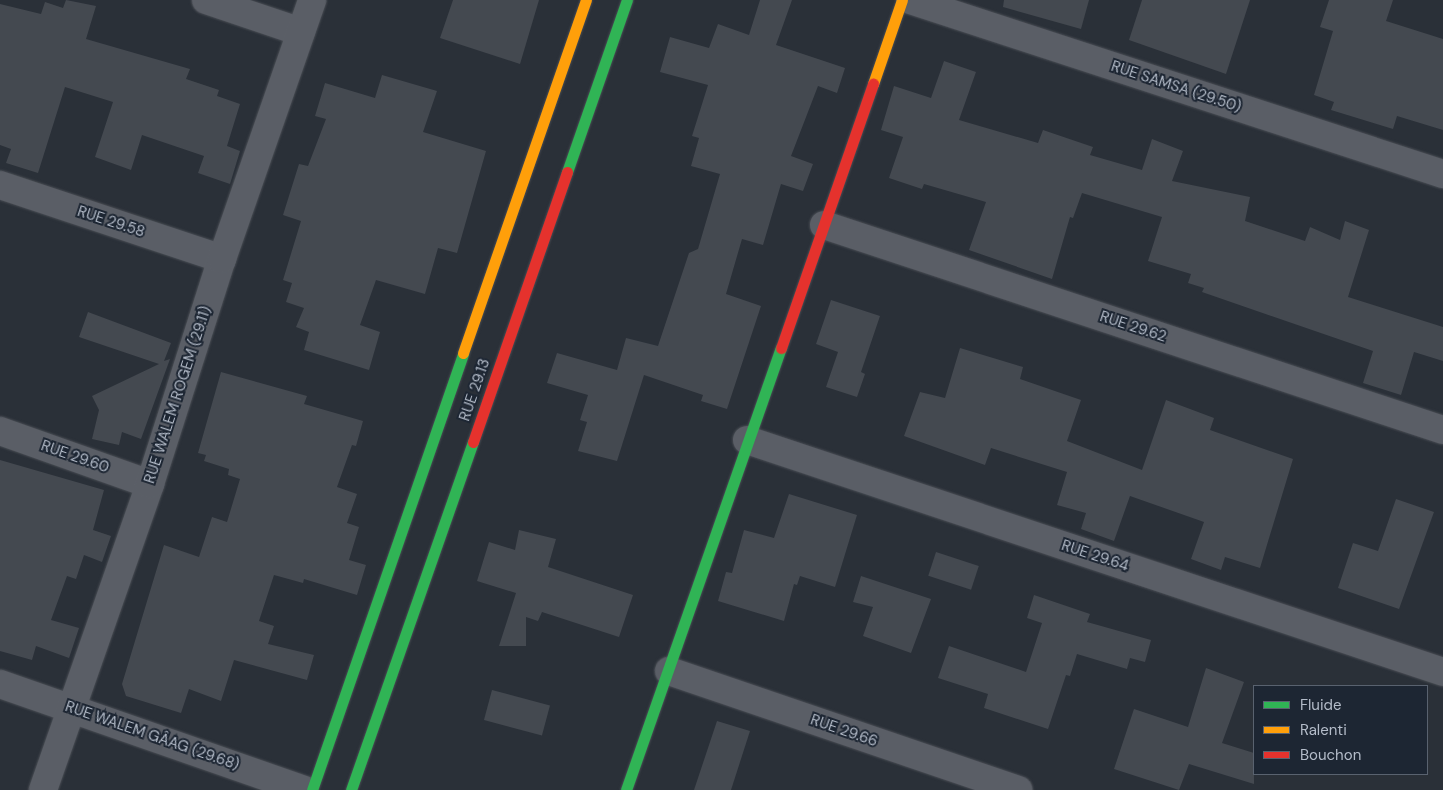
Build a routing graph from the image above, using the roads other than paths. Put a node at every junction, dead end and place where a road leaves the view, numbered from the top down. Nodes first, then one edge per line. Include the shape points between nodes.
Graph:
1 (206, 0) edge
2 (312, 0) edge
3 (586, 0) edge
4 (627, 0) edge
5 (902, 0) edge
6 (910, 0) edge
7 (301, 32) junction
8 (1443, 174) edge
9 (0, 185) edge
10 (824, 225) junction
11 (222, 259) junction
12 (1443, 430) edge
13 (0, 431) edge
14 (747, 440) junction
15 (150, 484) junction
16 (669, 671) junction
17 (1443, 672) edge
18 (0, 684) edge
19 (73, 708) junction
20 (43, 790) edge
21 (304, 790) edge
22 (312, 790) edge
23 (351, 790) edge
24 (626, 790) edge
25 (1018, 790) edge

1 - 7 street
2 - 7 street, RUE WALEM ROGEM (29.11)
3 - 22 main road, RUE 29.13
4 - 23 main road, RUE 29.13
5 - 10 main road
6 - 8 street, RUE SAMSA (29.50)
7 - 11 street, RUE WALEM ROGEM (29.11)
9 - 11 street, RUE 29.58
10 - 12 street, RUE 29.62
10 - 14 main road
11 - 15 street, RUE WALEM ROGEM (29.11)
13 - 15 street, RUE 29.60
14 - 16 main road
14 - 17 street, RUE 29.64
15 - 19 street, RUE WALEM ROGEM (29.11)
16 - 24 main road
16 - 25 street, RUE 29.66
18 - 19 street, RUE WALEM GÂAG (29.68)
19 - 20 street, RUE WALEM ROGEM (29.11)
19 - 21 street, RUE WALEM GÂAG (29.68)

